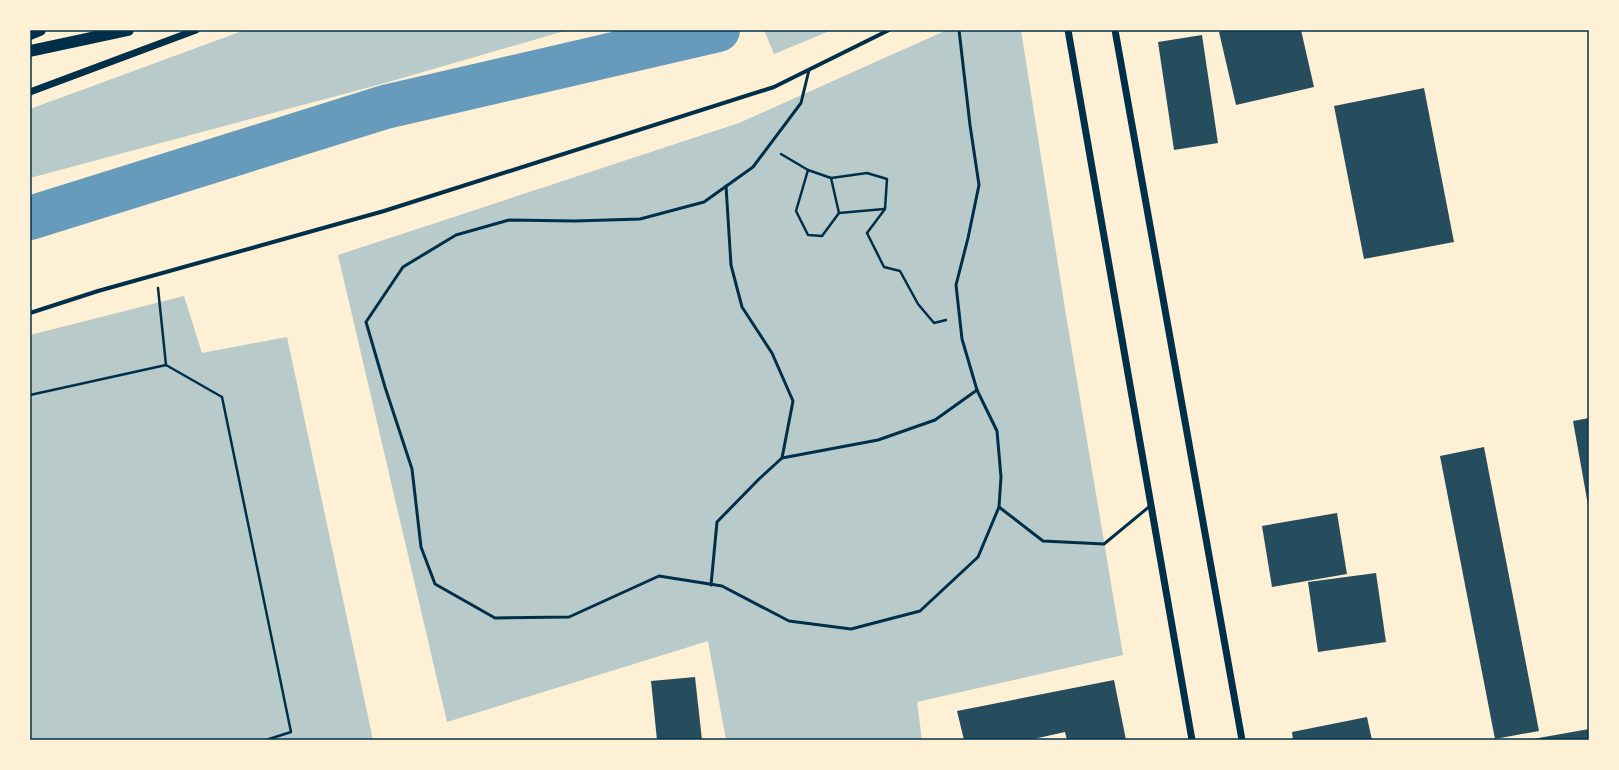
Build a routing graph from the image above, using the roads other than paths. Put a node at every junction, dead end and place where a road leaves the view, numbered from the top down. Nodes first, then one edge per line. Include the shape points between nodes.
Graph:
1 (40, 30) edge
2 (128, 30) edge
3 (196, 30) edge
4 (889, 30) edge
5 (959, 30) edge
6 (1068, 30) edge
7 (1115, 30) edge
8 (30, 34) edge
9 (30, 51) edge
10 (809, 70) junction
11 (30, 92) edge
12 (726, 186) junction
13 (30, 313) edge
14 (976, 390) junction
15 (782, 458) junction
16 (1151, 505) junction
17 (999, 507) junction
18 (711, 585) junction
19 (1192, 740) edge
20 (1242, 740) edge

1 - 8 highway
2 - 9 highway
3 - 11 street
4 - 10 street
5 - 14 lane via 979,185 956,285 962,338
6 - 16 street
7 - 20 street
10 - 12 lane via 801,103 753,166
10 - 13 street via 774,87 384,211 98,291
12 - 15 lane via 731,265 742,307 772,353 793,401
12 - 18 lane via 704,202 640,219 509,220 456,235 403,266 366,322 412,469 421,547 435,584 495,618 569,618 659,576
14 - 15 lane via 935,420 878,440
14 - 17 lane via 997,431 1001,477
15 - 18 lane via 718,522
16 - 17 lane via 1104,544 1043,541
16 - 19 street
17 - 18 lane via 978,557 920,611 851,629 789,621 722,586

